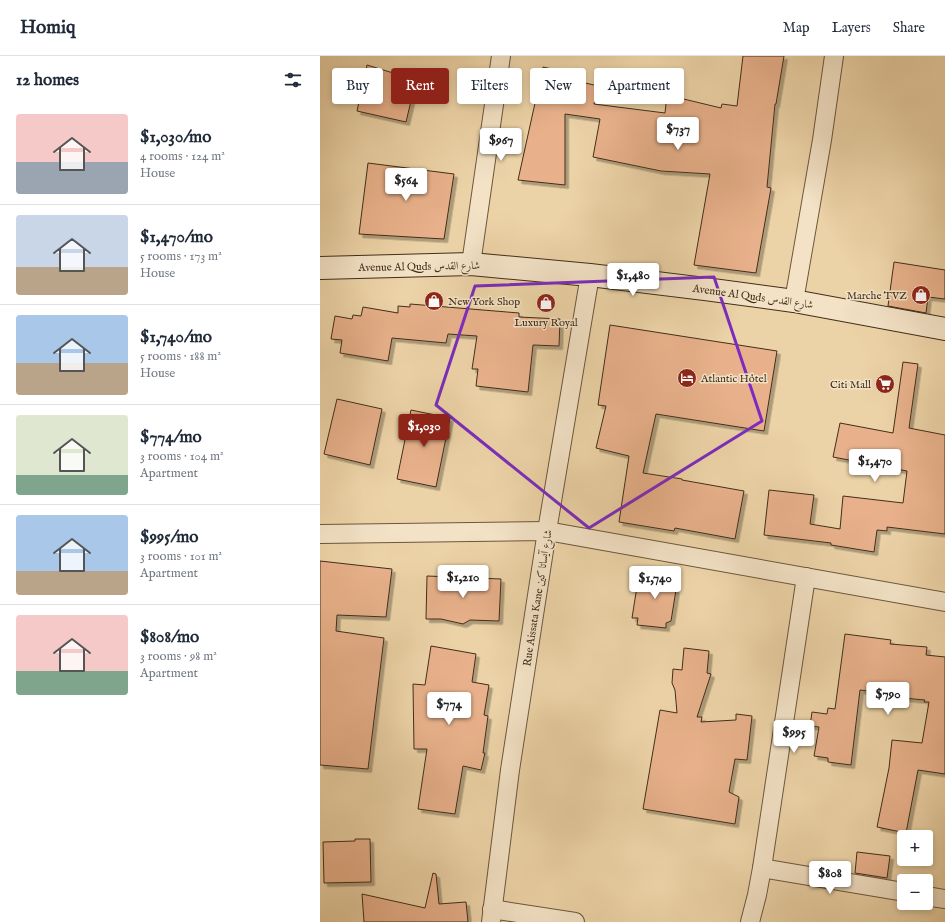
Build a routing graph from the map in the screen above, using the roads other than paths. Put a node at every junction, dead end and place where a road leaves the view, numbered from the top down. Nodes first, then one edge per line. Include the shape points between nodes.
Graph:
1 (501, 56) edge
2 (834, 56) edge
3 (471, 264) junction
4 (320, 268) edge
5 (590, 275) junction
6 (794, 301) junction
7 (945, 329) edge
8 (547, 532) junction
9 (320, 534) edge
10 (806, 577) junction
11 (945, 602) edge
12 (762, 868) junction
13 (897, 891) edge
14 (933, 897) edge
15 (945, 899) edge
16 (492, 915) edge
17 (575, 922) edge
18 (750, 922) edge

1 - 3 street
2 - 6 street
3 - 4 street, Avenue Al Quds شارع القدس
3 - 5 street, Avenue Al Quds شارع القدس
5 - 6 street, Avenue Al Quds شارع القدس
5 - 8 street, Rue Aissata Kane شارع آيساتا كين
6 - 7 street, Avenue Al Quds شارع القدس
8 - 9 street
8 - 10 street
8 - 16 street, Rue Aissata Kane شارع آيساتا كين via 510,770
10 - 11 street
10 - 12 street
12 - 13 street
12 - 18 street
14 - 15 street
16 - 17 street

